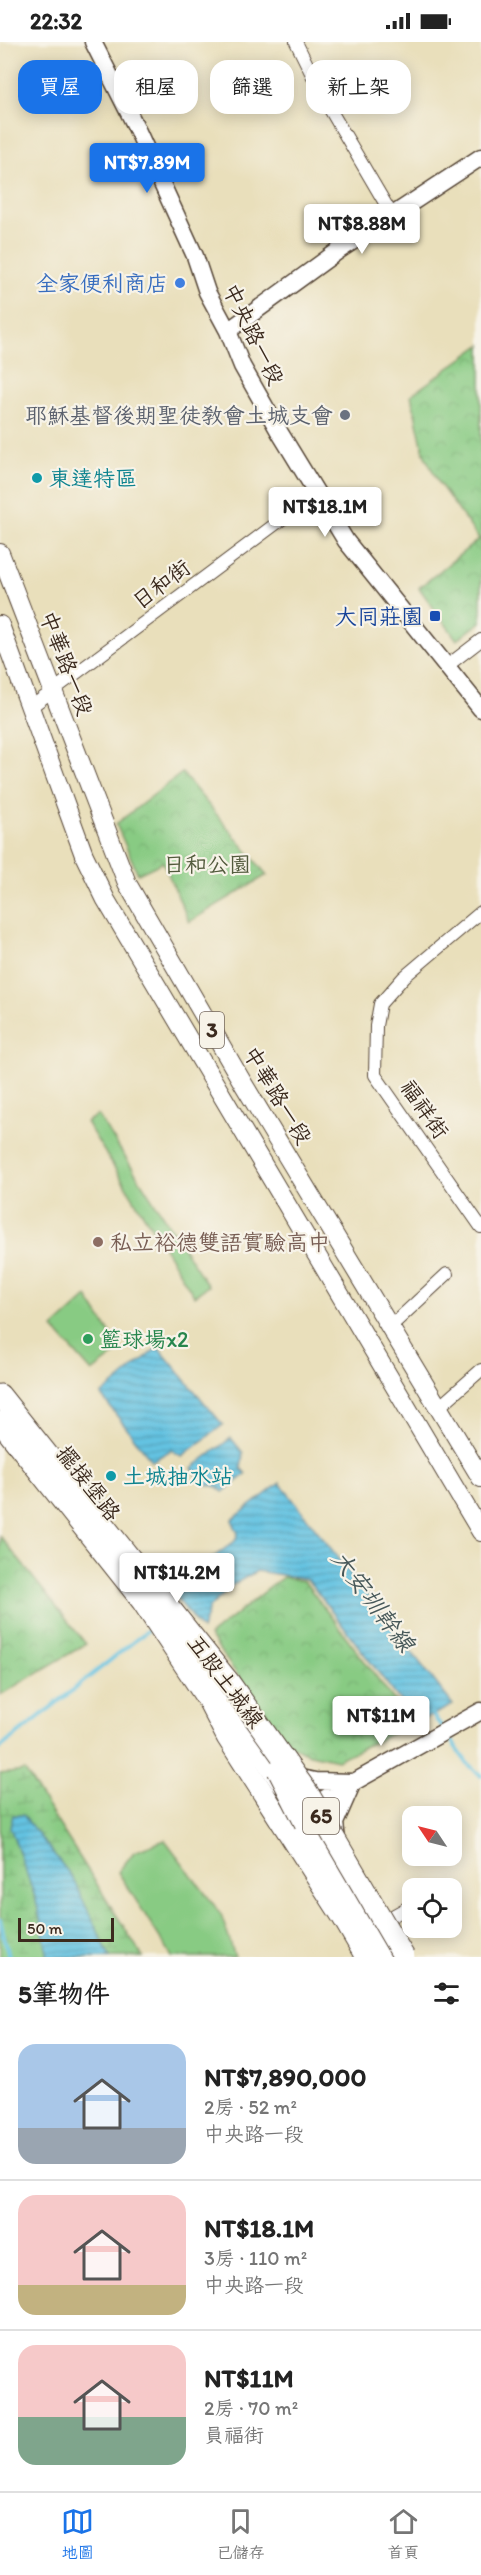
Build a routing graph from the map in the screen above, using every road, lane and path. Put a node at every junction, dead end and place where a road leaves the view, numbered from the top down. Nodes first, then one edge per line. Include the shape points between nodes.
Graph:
1 (93, 42) edge
2 (297, 45) edge
3 (481, 157) edge
4 (392, 214) junction
5 (228, 331) junction
6 (316, 493) junction
7 (0, 553) edge
8 (0, 625) edge
9 (481, 640) edge
10 (447, 666) junction
11 (52, 693) junction
12 (31, 707) junction
13 (481, 709) edge
14 (481, 912) edge
15 (481, 1227) edge
16 (447, 1274) dead end
17 (390, 1327) junction
18 (481, 1370) edge
19 (0, 1395) edge
20 (0, 1401) edge
21 (0, 1407) edge
22 (438, 1408) junction
23 (8, 1424) edge
24 (481, 1478) edge
25 (481, 1532) edge
26 (229, 1682) junction
27 (209, 1702) junction
28 (481, 1711) edge
29 (268, 1767) junction
30 (353, 1782) junction
31 (302, 1818) junction
32 (339, 1874) junction
33 (402, 1911) edge
34 (372, 1929) junction
35 (366, 1957) edge
36 (382, 1957) edge
37 (388, 1957) edge
38 (404, 1957) edge

1 - 5 street, 中央路一段
2 - 4 street
3 - 4 street
4 - 5 street
5 - 6 street, 中央路一段 via 242,366
6 - 10 street, 中央路一段 via 346,541
6 - 11 street, 日和街
7 - 11 main road, 中華路一段 / 3
8 - 12 main road, 3
9 - 10 street
10 - 13 street, 中央路一段
11 - 12 street, 日和街
11 - 17 main road, 中華路一段 / 3 via 127,883
12 - 25 main road, 3 via 84,855 106,900
14 - 15 street, 福祥街 via 405,977 381,1004 376,1026 375,1075
16 - 17 street
17 - 22 main road, 中華路一段 / 3
18 - 22 street
19 - 26 highway, 五股土城線 / 65
20 - 23 street, 擺接堡路
21 - 23 street, 擺接堡路
22 - 24 main road, 中華路一段 / 3
23 - 27 highway, 五股土城線 / 65 via 142,1601
23 - 29 street, 擺接堡路 via 158,1607
26 - 31 highway, bridge
26 - 38 highway, 五股土城線 / 65, bridge via 308,1793
27 - 31 highway, bridge via 245,1742
27 - 35 highway, 五股土城線 / 65
28 - 30 street
29 - 30 street via 315,1781
29 - 31 street, 擺接堡路
30 - 31 street
30 - 32 street via 335,1823
31 - 32 street, 擺接堡路
31 - 36 highway
32 - 34 street, 擺接堡路
33 - 34 street
34 - 37 street, 擺接堡路

